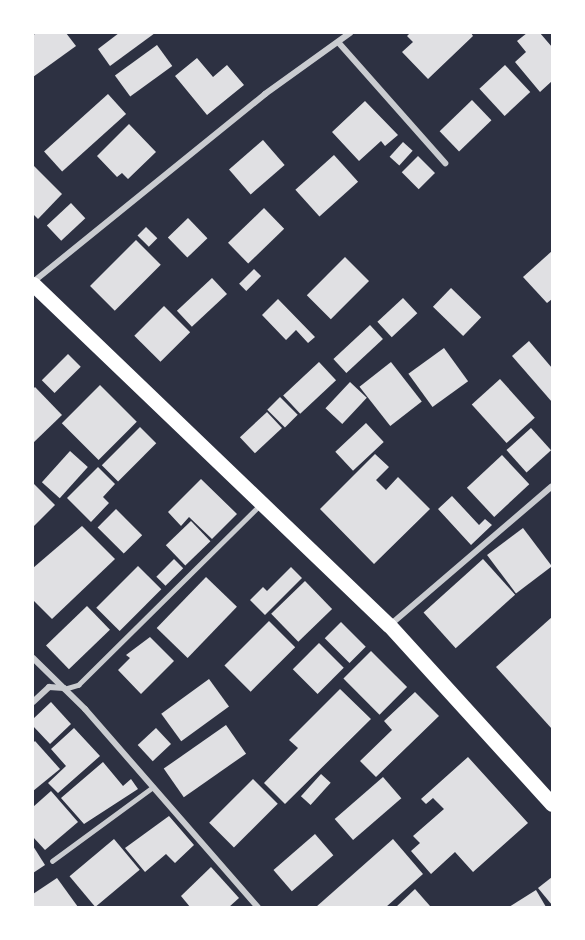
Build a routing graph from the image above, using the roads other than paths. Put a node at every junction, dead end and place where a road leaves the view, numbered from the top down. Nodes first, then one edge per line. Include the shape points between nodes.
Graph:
1 (350, 33) edge
2 (338, 42) junction
3 (445, 163) dead end
4 (33, 283) edge
5 (552, 486) edge
6 (263, 502) junction
7 (389, 625) junction
8 (33, 658) edge
9 (64, 688) junction
10 (33, 702) edge
11 (153, 787) junction
12 (552, 804) edge
13 (52, 861) dead end
14 (258, 907) edge

1 - 2 street
2 - 3 street
2 - 4 street via 265,94
4 - 6 main road
5 - 7 street
6 - 7 main road
6 - 9 lane via 78,685
7 - 12 main road
8 - 9 street
9 - 10 street via 49,687
9 - 11 street
11 - 13 lane
11 - 14 street

